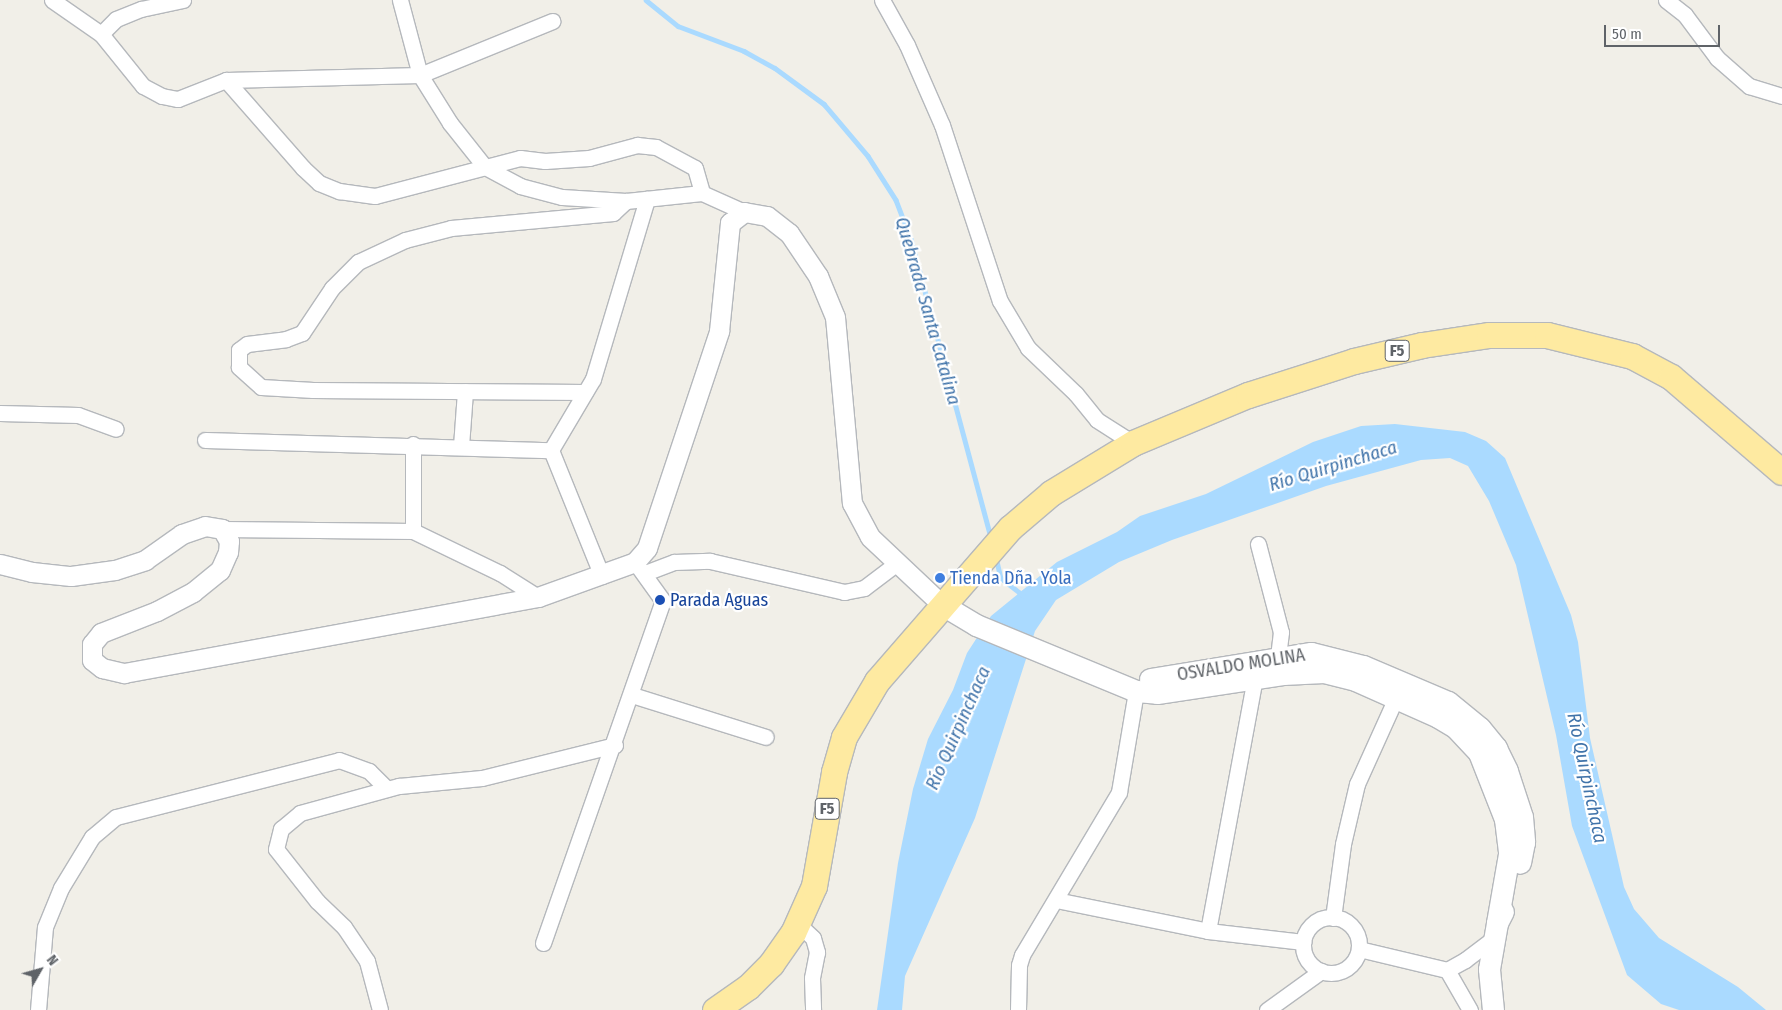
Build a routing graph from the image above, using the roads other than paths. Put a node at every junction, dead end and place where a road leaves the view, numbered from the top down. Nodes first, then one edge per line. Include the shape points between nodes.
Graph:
1 (52, 0) edge
2 (183, 0) edge
3 (400, 0) edge
4 (882, 0) edge
5 (1666, 0) edge
6 (552, 21) dead end
7 (101, 34) junction
8 (420, 75) junction
9 (226, 80) junction
10 (1782, 96) edge
11 (485, 166) junction
12 (702, 193) junction
13 (647, 199) junction
14 (626, 201) junction
15 (744, 212) junction
16 (464, 391) junction
17 (585, 392) junction
18 (0, 413) edge
19 (116, 429) dead end
20 (204, 440) dead end
21 (1133, 443) junction
22 (413, 444) junction
23 (461, 446) junction
24 (551, 450) junction
25 (1782, 472) edge
26 (222, 529) junction
27 (413, 531) junction
28 (1258, 544) dead end
29 (898, 563) junction
30 (0, 564) edge
31 (640, 568) junction
32 (602, 576) junction
33 (538, 597) junction
34 (941, 604) junction
35 (1281, 665) junction
36 (1252, 670) junction
37 (1105, 676) junction
38 (1136, 690) junction
39 (1400, 690) junction
40 (632, 695) junction
41 (766, 737) dead end
42 (615, 745) junction
43 (388, 789) junction
44 (1056, 900) junction
45 (1333, 918) junction
46 (797, 923) junction
47 (1208, 931) junction
48 (1495, 931) junction
49 (1303, 942) junction
50 (543, 943) dead end
51 (1359, 948) junction
52 (1447, 970) junction
53 (1321, 971) junction
54 (38, 1010) edge
55 (380, 1010) edge
56 (715, 1010) edge
57 (813, 1010) edge
58 (1018, 1010) edge
59 (1267, 1010) edge
60 (1470, 1010) edge
61 (1494, 1010) edge

1 - 7 street
2 - 7 street via 141,9 116,20
3 - 8 street
4 - 21 street via 907,45 942,125 1000,301 1028,348 1076,394 1097,420
5 - 10 street via 1685,15 1717,58 1749,86
6 - 8 street
7 - 9 street via 143,86 162,96 178,99
8 - 9 street
8 - 11 street via 450,123
9 - 11 street via 302,168 319,183 339,191 383,194
11 - 12 street via 520,158 545,162 580,159 637,145 656,146 695,168
11 - 14 street via 520,186 562,197
12 - 13 street
12 - 15 street
13 - 14 street
13 - 17 street via 593,378
14 - 16 street via 613,213 451,228 387,247 358,262 332,288 302,333 286,339 247,344 239,350 239,367 261,387
15 - 29 street via 767,216 789,233 818,276 835,317 852,503 870,537
15 - 31 street via 730,223 720,331
16 - 17 street
16 - 23 street
17 - 24 street
18 - 19 street via 78,414
20 - 22 street
21 - 25 highway, F5 via 1248,395 1354,361 1422,345 1490,335 1548,335 1632,356 1671,377
21 - 34 highway, F5 via 1097,462 1051,493 1010,528
22 - 23 street
22 - 27 street
23 - 24 street
24 - 32 street
26 - 27 street
26 - 30 street via 205,526 182,534 145,560 115,570 71,576 32,572
26 - 33 street via 229,541 220,570 193,592 156,612 101,632 92,644 92,660 102,668 124,673
27 - 33 street via 500,573
28 - 35 street via 1281,632
29 - 31 street via 864,588 844,592 710,561 674,562
29 - 34 street
31 - 32 street
31 - 40 street via 664,601
32 - 33 street
34 - 37 main road via 976,625
34 - 46 highway, F5 via 877,681 844,737 834,772 814,886
35 - 36 main road, OSVALDO MOLINA
35 - 39 main road, OSVALDO MOLINA via 1326,655
36 - 37 main road, OSVALDO MOLINA via 1154,679
36 - 38 main road via 1157,693
36 - 47 street
37 - 38 main road
38 - 44 street via 1119,792
39 - 45 street via 1358,784 1343,844
39 - 48 main road, OSVALDO MOLINA via 1448,702 1473,721 1496,748 1512,783 1522,817 1522,856 1513,890
40 - 41 street
40 - 42 street
42 - 43 street via 482,778
42 - 50 street
43 - 54 street via 369,771 339,760 116,816 92,837 61,888 46,927
43 - 55 street via 300,813 282,829 276,849 317,901 344,927 367,960
44 - 47 street
44 - 58 street via 1022,955
45 - 49 street via 1310,926
45 - 51 street via 1355,931
46 - 56 highway, F5 via 771,964 748,987
46 - 57 street via 813,938 817,952 812,978
47 - 49 street
48 - 52 street via 1466,960
48 - 61 main road, OSVALDO MOLINA via 1489,969
49 - 53 street via 1307,960
51 - 52 street
51 - 53 street via 1346,969 1330,973
52 - 60 street
53 - 59 street

